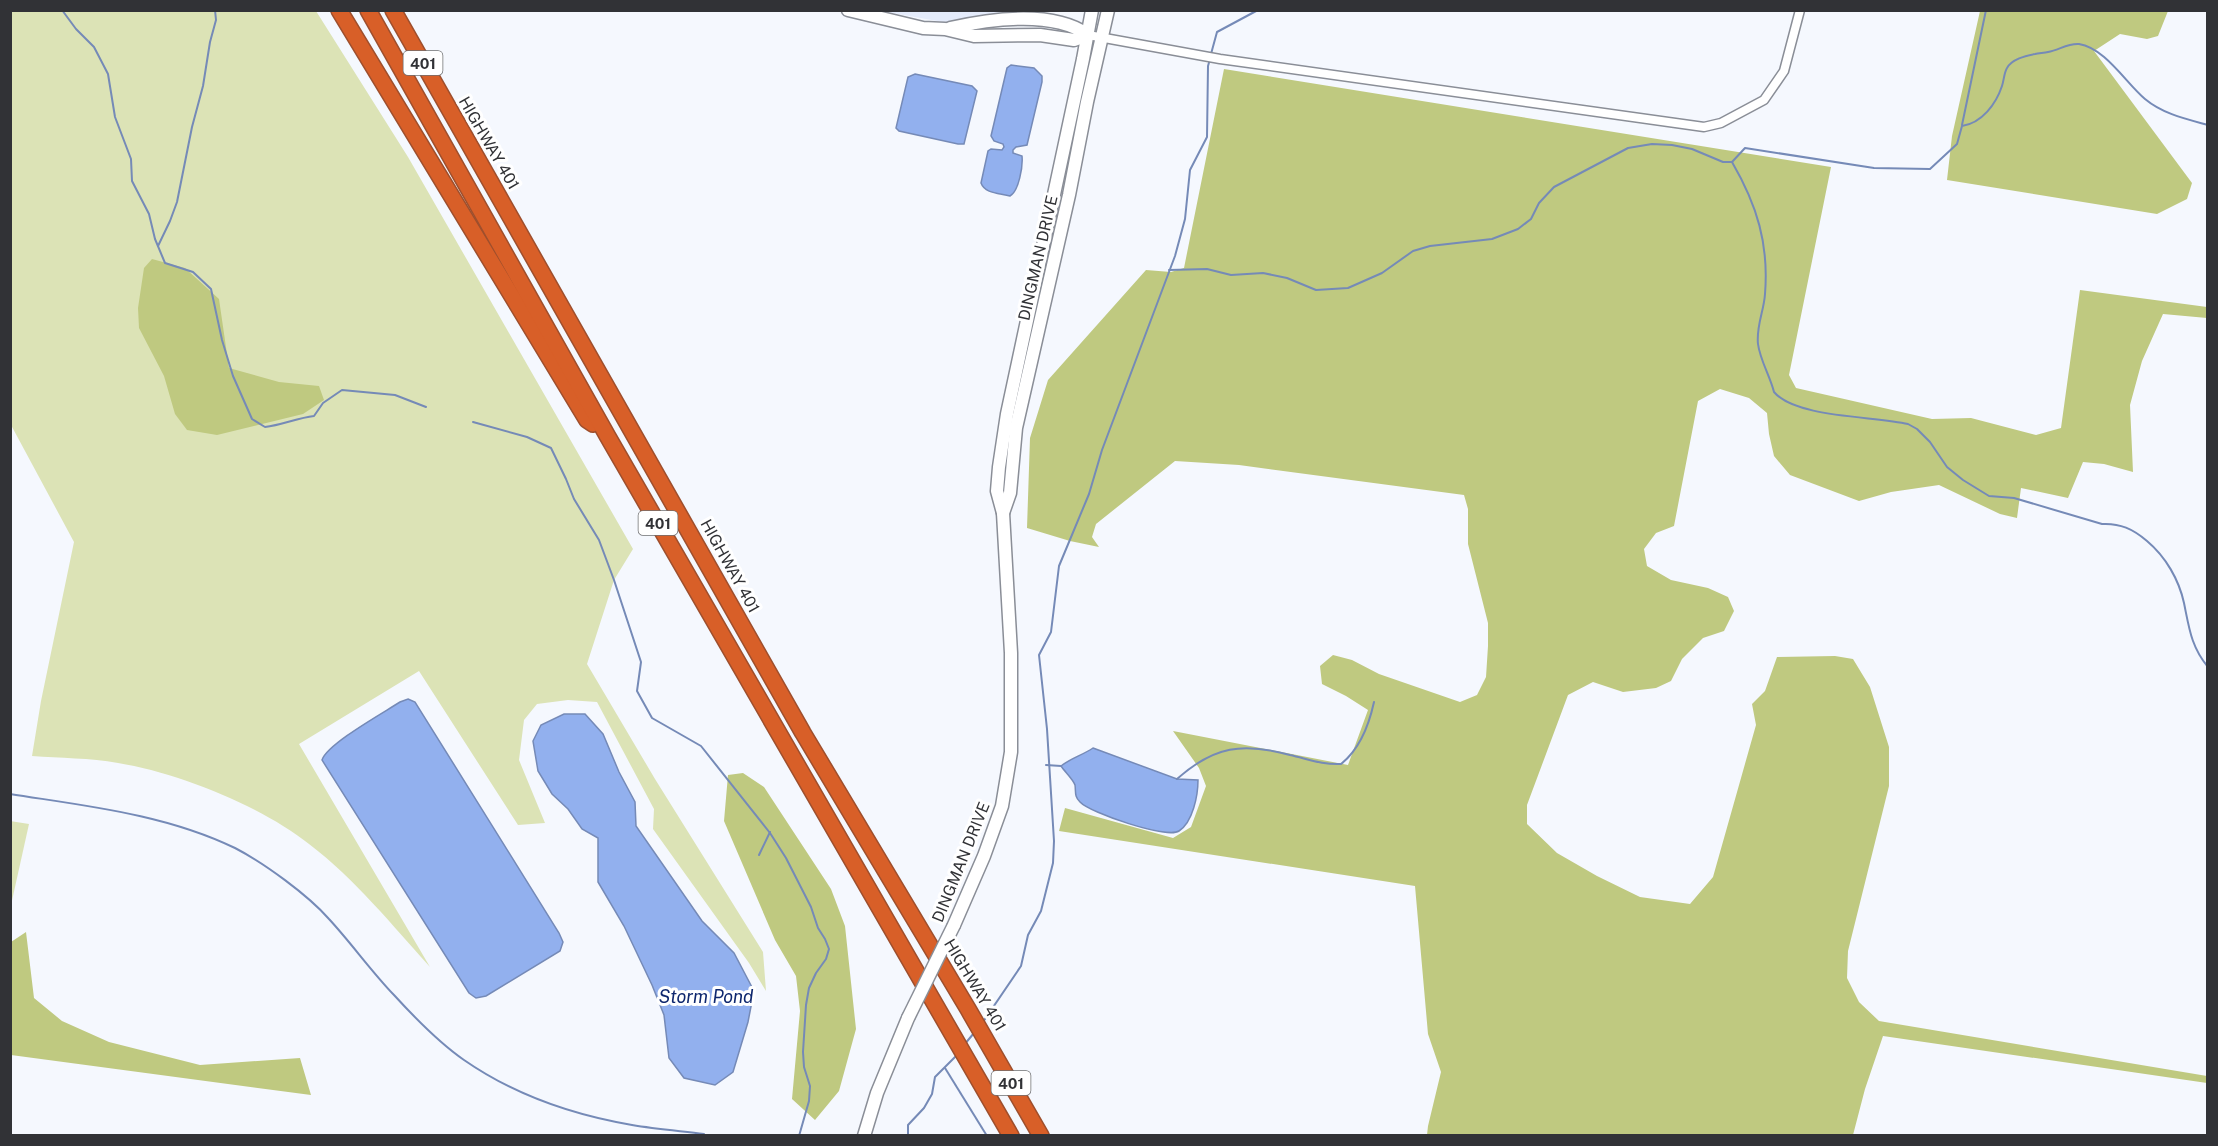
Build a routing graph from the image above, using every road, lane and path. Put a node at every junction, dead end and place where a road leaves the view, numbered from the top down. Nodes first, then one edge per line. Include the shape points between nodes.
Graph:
1 (339, 10) edge
2 (368, 10) edge
3 (393, 10) edge
4 (848, 10) edge
5 (1092, 10) edge
6 (1108, 10) edge
7 (1800, 10) edge
8 (1088, 35) junction
9 (1102, 37) junction
10 (608, 437) junction
11 (1003, 513) junction
12 (864, 1136) edge
13 (1011, 1136) edge
14 (1041, 1136) edge

1 - 10 highway via 587,420
2 - 10 highway, 401
3 - 14 highway, HIGHWAY 401 / 401 via 803,733
4 - 8 main road via 923,28 1044,20 1077,27
5 - 8 main road, DINGMAN DRIVE
6 - 9 main road, DINGMAN DRIVE
7 - 9 street via 1784,71 1764,100 1721,123 1704,127 1220,59
8 - 9 street
8 - 11 main road, DINGMAN DRIVE via 1007,414 997,491
9 - 11 main road, DINGMAN DRIVE via 1016,428 1010,493
10 - 13 highway, 401
11 - 12 main road, DINGMAN DRIVE, bridge via 1011,653 1011,752 1002,806 954,925 908,1018

